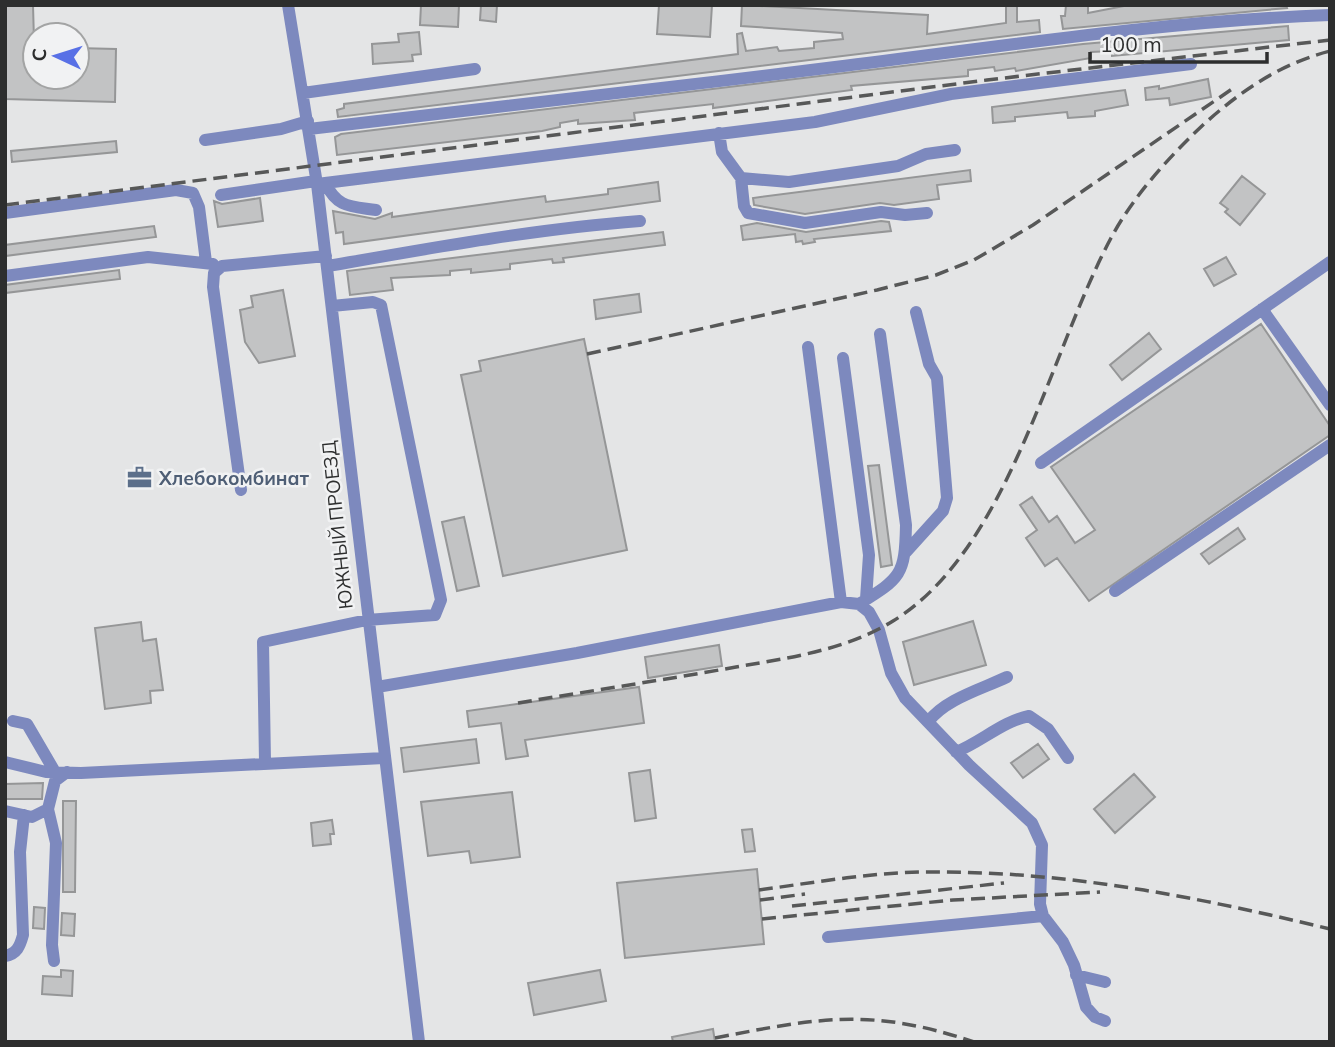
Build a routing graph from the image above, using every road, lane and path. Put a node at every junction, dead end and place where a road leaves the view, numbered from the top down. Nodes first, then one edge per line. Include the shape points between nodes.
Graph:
1 (288, 5) edge
2 (1330, 15) edge
3 (1191, 64) dead end
4 (475, 69) dead end
5 (303, 93) junction
6 (309, 125) junction
7 (719, 133) junction
8 (205, 140) dead end
9 (955, 150) dead end
10 (741, 178) junction
11 (319, 183) junction
12 (221, 195) dead end
13 (376, 210) dead end
14 (5, 213) edge
15 (927, 213) dead end
16 (640, 221) dead end
17 (327, 261) junction
18 (206, 262) junction
19 (1330, 262) edge
20 (222, 266) junction
21 (5, 276) edge
22 (332, 306) junction
23 (1262, 309) junction
24 (916, 312) dead end
25 (880, 334) dead end
26 (808, 347) dead end
27 (843, 358) dead end
28 (1330, 405) edge
29 (1330, 445) edge
30 (1041, 463) dead end
31 (241, 490) dead end
32 (906, 552) junction
33 (1115, 591) dead end
34 (841, 602) junction
35 (863, 602) junction
36 (367, 620) junction
37 (1007, 677) dead end
38 (377, 687) junction
39 (13, 722) dead end
40 (928, 722) junction
41 (956, 752) junction
42 (384, 758) junction
43 (1068, 758) dead end
44 (5, 762) edge
45 (265, 762) junction
46 (61, 772) junction
47 (48, 809) junction
48 (5, 811) edge
49 (24, 816) junction
50 (1043, 916) junction
51 (828, 937) dead end
52 (5, 956) edge
53 (54, 961) dead end
54 (1076, 975) junction
55 (1105, 982) dead end
56 (1105, 1021) dead end
57 (419, 1042) edge

1 - 5 street, ЮЖНЫЙ ПРОЕЗД
2 - 6 street via 1133,28 821,69
3 - 7 street via 1019,83 816,122
4 - 5 street
5 - 6 street, ЮЖНЫЙ ПРОЕЗД
6 - 8 street
6 - 11 street, ЮЖНЫЙ ПРОЕЗД
7 - 10 street via 722,152
7 - 11 street
9 - 10 street via 926,154 898,166 789,182
10 - 15 street via 748,213 786,221 805,223 881,212
11 - 12 street
11 - 13 street via 347,206
11 - 17 street, ЮЖНЫЙ ПРОЕЗД
14 - 18 street via 176,190 193,193
16 - 17 street
17 - 20 street
17 - 22 street, ЮЖНЫЙ ПРОЕЗД
18 - 20 street
18 - 21 street via 148,257
19 - 23 street
20 - 31 street via 214,273 213,287
22 - 36 street, ЮЖНЫЙ ПРОЕЗД
22 - 36 street via 381,305 441,600 435,615
23 - 28 street
23 - 30 street
24 - 32 street via 937,378 947,498 943,511
25 - 32 street
26 - 34 street
27 - 35 street via 869,555
29 - 33 street
32 - 35 street via 893,583
34 - 35 street
34 - 38 street
35 - 40 street via 878,629 891,673 905,698
36 - 38 street, ЮЖНЫЙ ПРОЕЗД
36 - 45 street via 263,642
37 - 40 street via 964,697
38 - 42 street, ЮЖНЫЙ ПРОЕЗД
39 - 46 street via 27,724
40 - 41 street
41 - 43 street via 980,743 1016,718 1028,716 1048,729
41 - 50 street via 1032,824 1042,845
42 - 45 street
42 - 57 street, ЮЖНЫЙ ПРОЕЗД
44 - 46 street
45 - 46 street
46 - 47 street
47 - 49 street
47 - 53 street via 56,843
48 - 49 street
49 - 52 street via 20,852 23,935 20,947
50 - 51 street
50 - 54 street via 1063,942
54 - 55 street
54 - 56 street via 1089,1012

